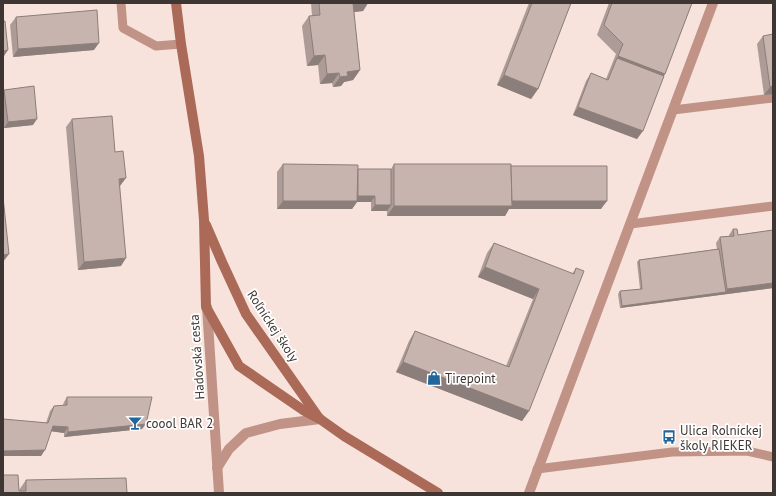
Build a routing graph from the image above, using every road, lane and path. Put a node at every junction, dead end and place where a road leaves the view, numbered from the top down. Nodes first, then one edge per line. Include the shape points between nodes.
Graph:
1 (121, 3) edge
2 (176, 3) edge
3 (713, 3) edge
4 (181, 44) junction
5 (773, 98) edge
6 (672, 110) junction
7 (773, 206) edge
8 (204, 220) junction
9 (630, 224) junction
10 (206, 307) junction
11 (320, 419) junction
12 (773, 457) edge
13 (217, 468) junction
14 (537, 469) junction
15 (219, 493) edge
16 (438, 493) edge
17 (529, 493) edge

1 - 4 lane via 123,28 156,46
2 - 4 main road, Hadovská cesta
3 - 6 street
4 - 8 main road, Hadovská cesta via 199,156
5 - 6 lane
6 - 9 street
7 - 9 lane
8 - 10 main road, Hadovská cesta
8 - 11 main road, Roľníckej školy via 246,314
9 - 14 street
10 - 11 main road, Roľníckej školy via 239,366
10 - 13 street, Hadovská cesta
11 - 13 street via 246,432 229,449
11 - 16 main road, Roľníckej školy
12 - 14 lane via 747,451 672,452
13 - 15 street, Hadovská cesta
14 - 17 street

